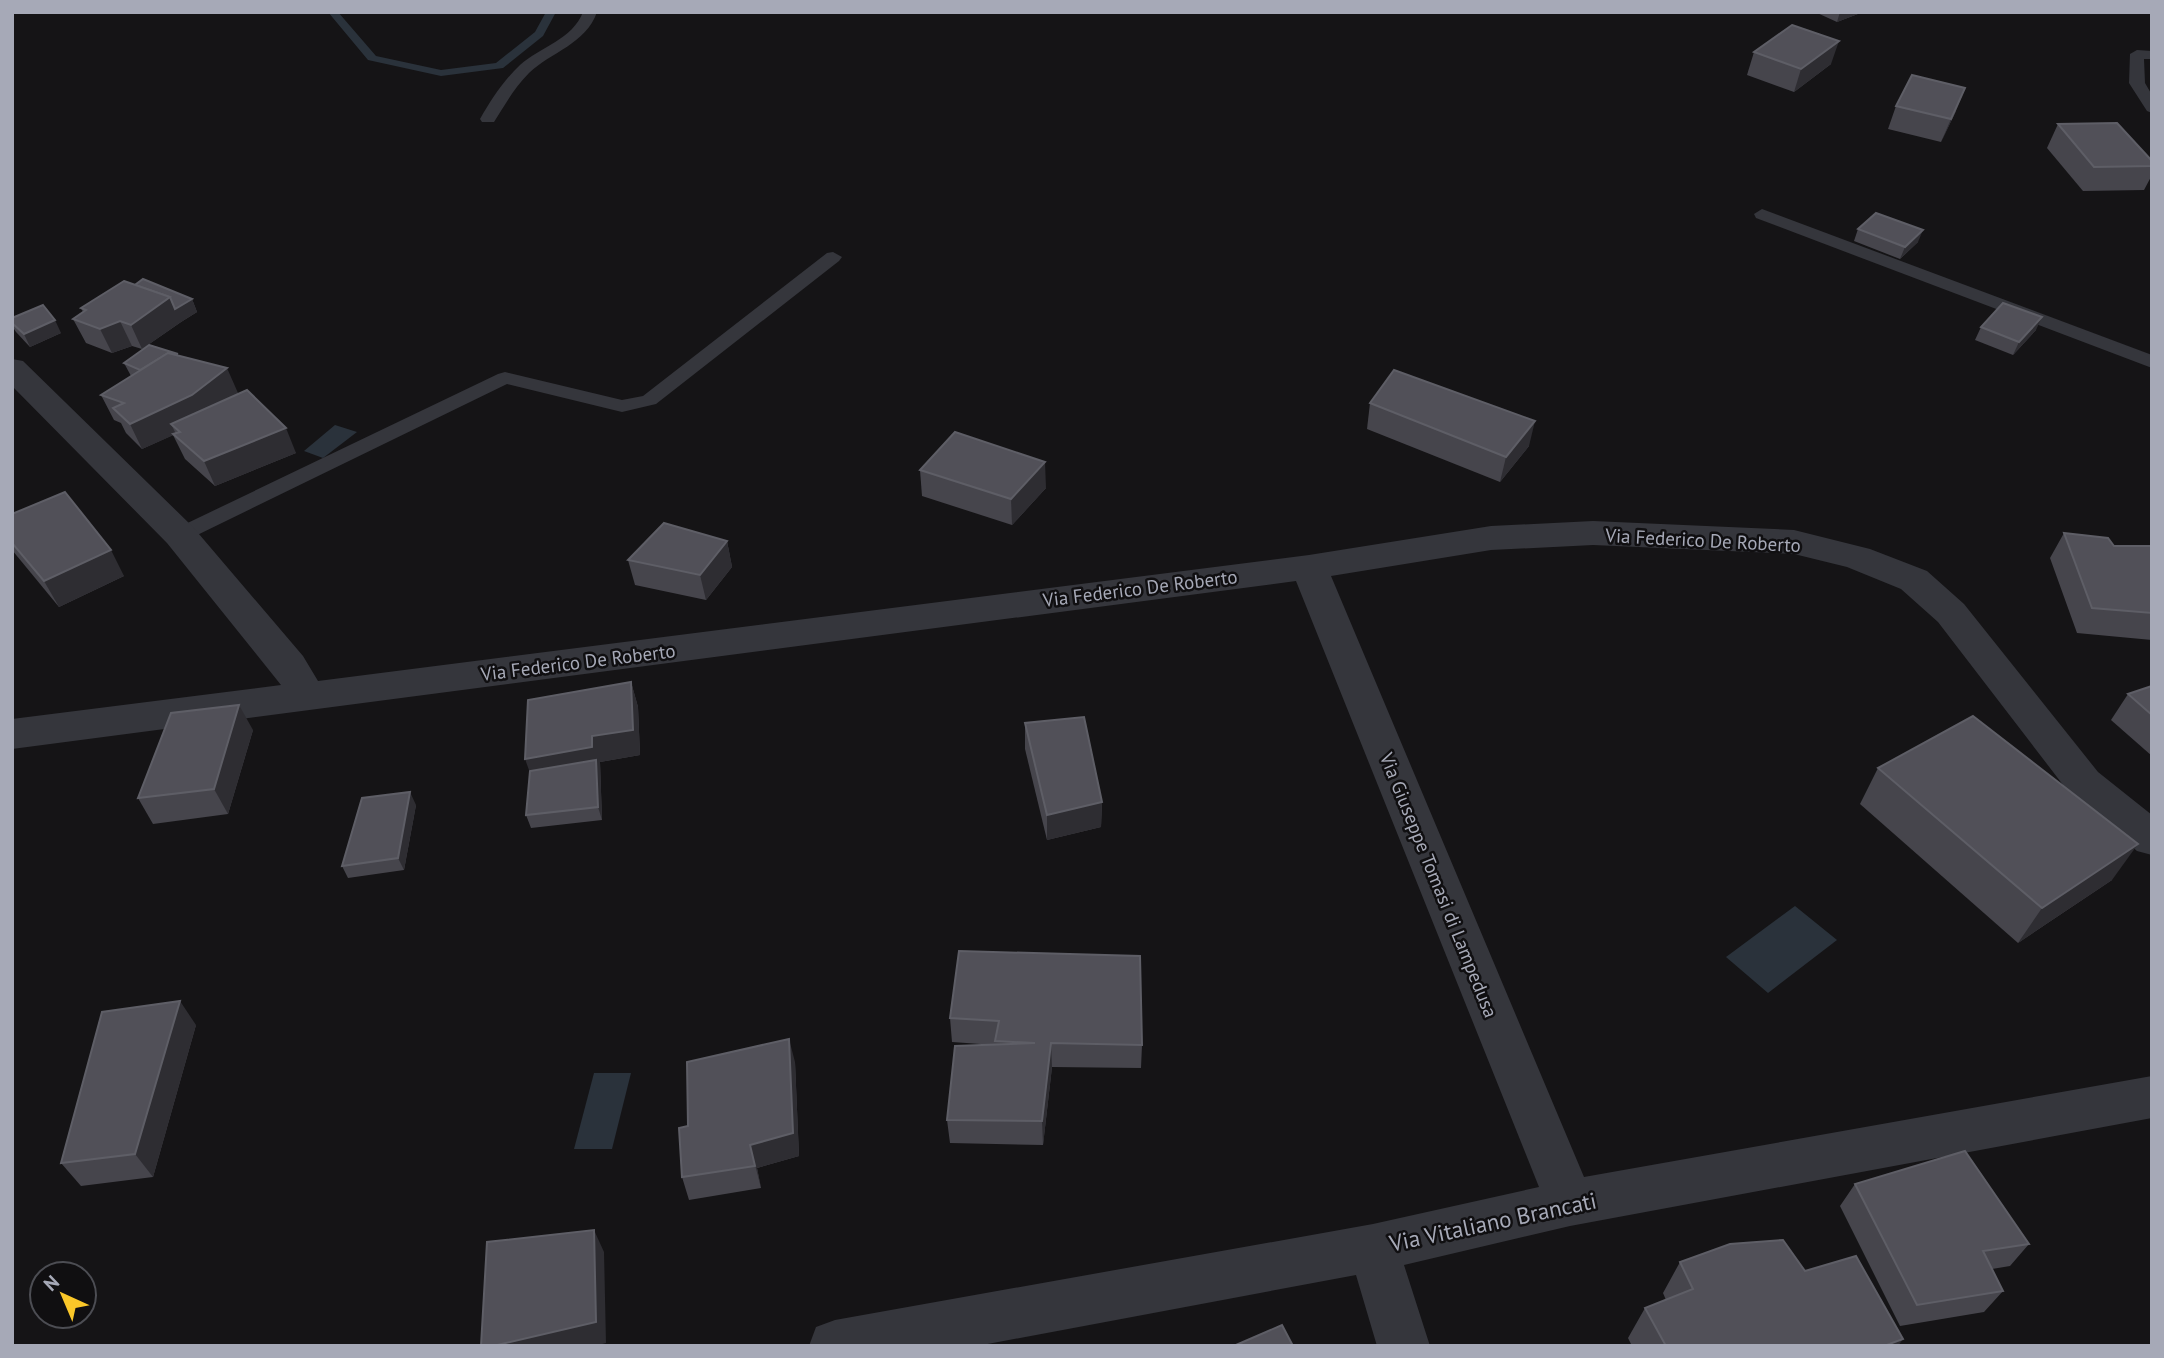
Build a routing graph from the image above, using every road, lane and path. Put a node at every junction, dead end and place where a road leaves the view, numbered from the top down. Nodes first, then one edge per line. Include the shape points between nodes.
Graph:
1 (590, 12) edge
2 (2152, 55) edge
3 (2152, 108) edge
4 (488, 119) dead end
5 (1762, 214) dead end
6 (833, 257) dead end
7 (2152, 362) edge
8 (12, 368) edge
9 (180, 535) junction
10 (1309, 566) junction
11 (308, 697) junction
12 (12, 734) edge
13 (2152, 839) edge
14 (2152, 1097) edge
15 (1570, 1203) junction
16 (1373, 1248) junction
17 (835, 1346) edge
18 (1404, 1346) edge

1 - 4 lane via 589,20 577,32 533,62 502,93
2 - 3 lane via 2137,54 2137,83
5 - 7 lane
6 - 9 lane via 649,400 622,406 505,378
8 - 9 street
9 - 11 street via 289,666
10 - 11 street, Via Federico De Roberto
10 - 13 street, Via Federico De Roberto via 1491,538 1593,533 1794,542 1857,557 1914,580 1951,613 2084,783
10 - 15 street, Via Giuseppe Tomasi di Lampedusa
11 - 12 street, Via Federico De Roberto
14 - 15 street, Via Vitaliano Brancati
15 - 16 street, Via Vitaliano Brancati
16 - 17 street, Via Vitaliano Brancati
16 - 18 street

